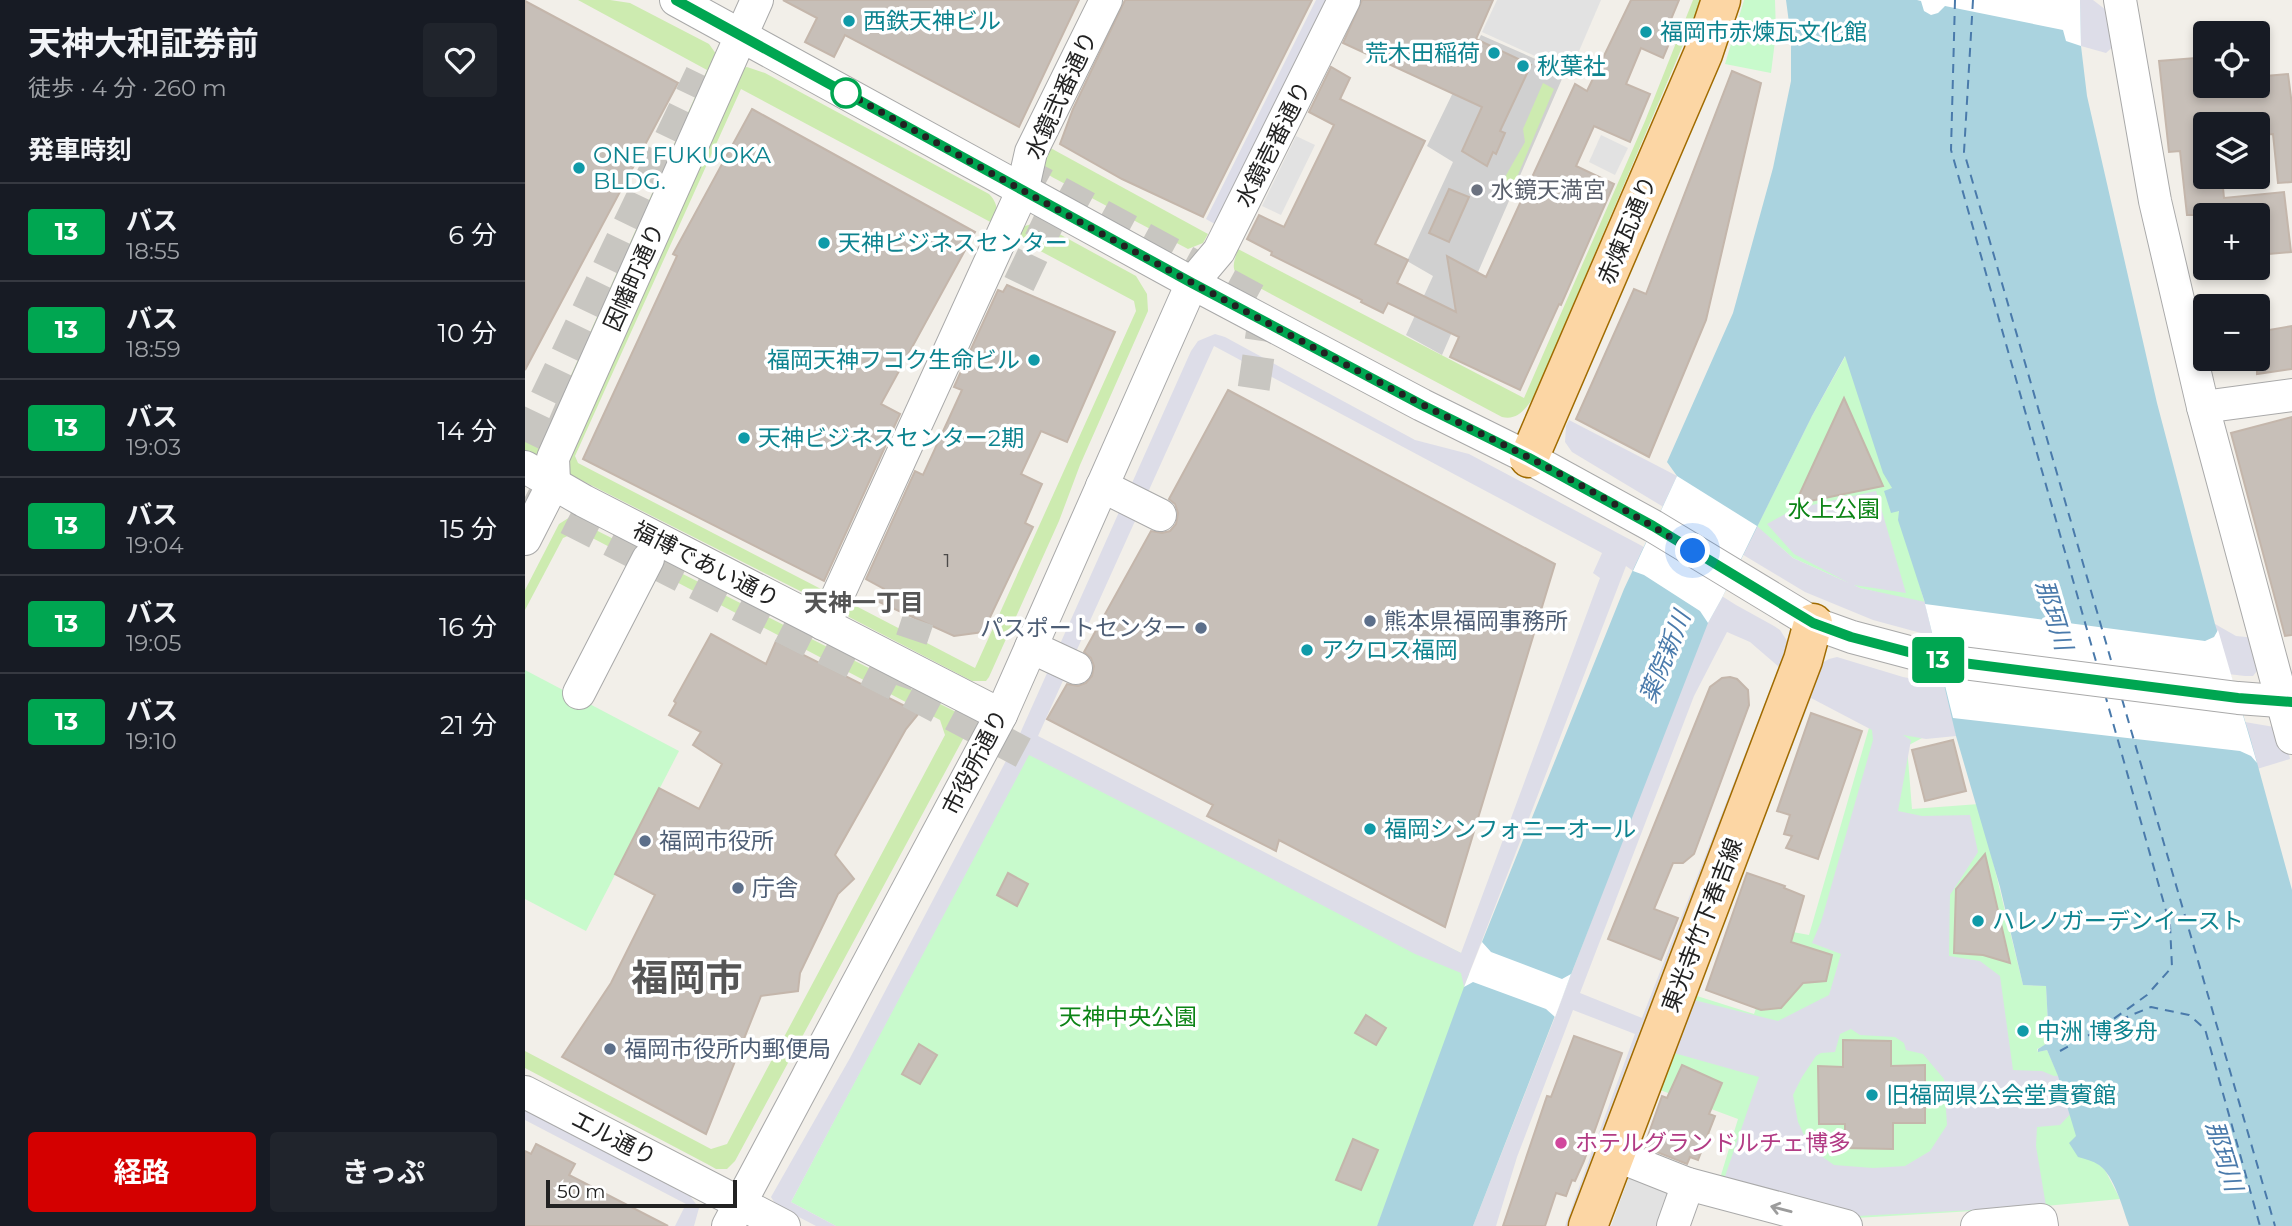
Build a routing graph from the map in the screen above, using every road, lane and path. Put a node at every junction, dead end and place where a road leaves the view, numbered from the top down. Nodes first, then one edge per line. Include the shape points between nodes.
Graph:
1 (676, 0) edge
2 (757, 0) edge
3 (1106, 0) edge
4 (1344, 0) edge
5 (1721, 0) edge
6 (2120, 0) edge
7 (742, 35) junction
8 (1022, 192) junction
9 (1192, 283) junction
10 (2292, 395) edge
11 (2203, 407) junction
12 (1529, 458) junction
13 (525, 467) edge
14 (554, 482) junction
15 (1102, 486) junction
16 (1160, 515) dead end
17 (525, 539) edge
18 (647, 559) dead end
19 (1813, 623) junction
20 (823, 624) junction
21 (1031, 647) junction
22 (1076, 668) dead end
23 (579, 693) dead end
24 (2287, 701) edge
25 (1001, 715) junction
26 (2292, 738) edge
27 (525, 1091) edge
28 (1615, 1155) junction
29 (1688, 1184) junction
30 (734, 1215) edge
31 (784, 1226) edge
32 (1588, 1226) edge
33 (1673, 1226) edge
34 (1846, 1226) edge
35 (1977, 1226) edge
36 (2042, 1226) edge

1 - 7 street
2 - 7 street, 因幡町通り
3 - 8 street, 水鏡弐番通り via 1031,152
4 - 9 street, 水鏡壱番通り via 1219,251
5 - 12 main road, 赤煉瓦通り via 1703,54
6 - 11 street via 2155,201
7 - 8 street
7 - 14 street, 因幡町通り via 553,458
8 - 9 street
8 - 20 street, 水鏡弐番通り
9 - 12 street
9 - 15 street, 市役所通り
10 - 11 street
11 - 24 street
12 - 19 street
13 - 14 street, 福博であい通り
14 - 17 street
14 - 20 street, 福博であい通り
15 - 16 street
15 - 21 street, 市役所通り
18 - 23 street
19 - 24 street via 1939,660
19 - 28 main road, 東光寺竹下春吉線 via 1803,660
20 - 25 street, 福博であい通り
21 - 22 street
21 - 25 street, 市役所通り
24 - 26 street
25 - 30 street, 市役所通り
27 - 30 street, エル通り
28 - 29 street
28 - 32 main road, 東光寺竹下春吉線
29 - 33 street
34 -> 29 street
30 - 31 street, エル通り
35 - 36 street via 2041,1220

